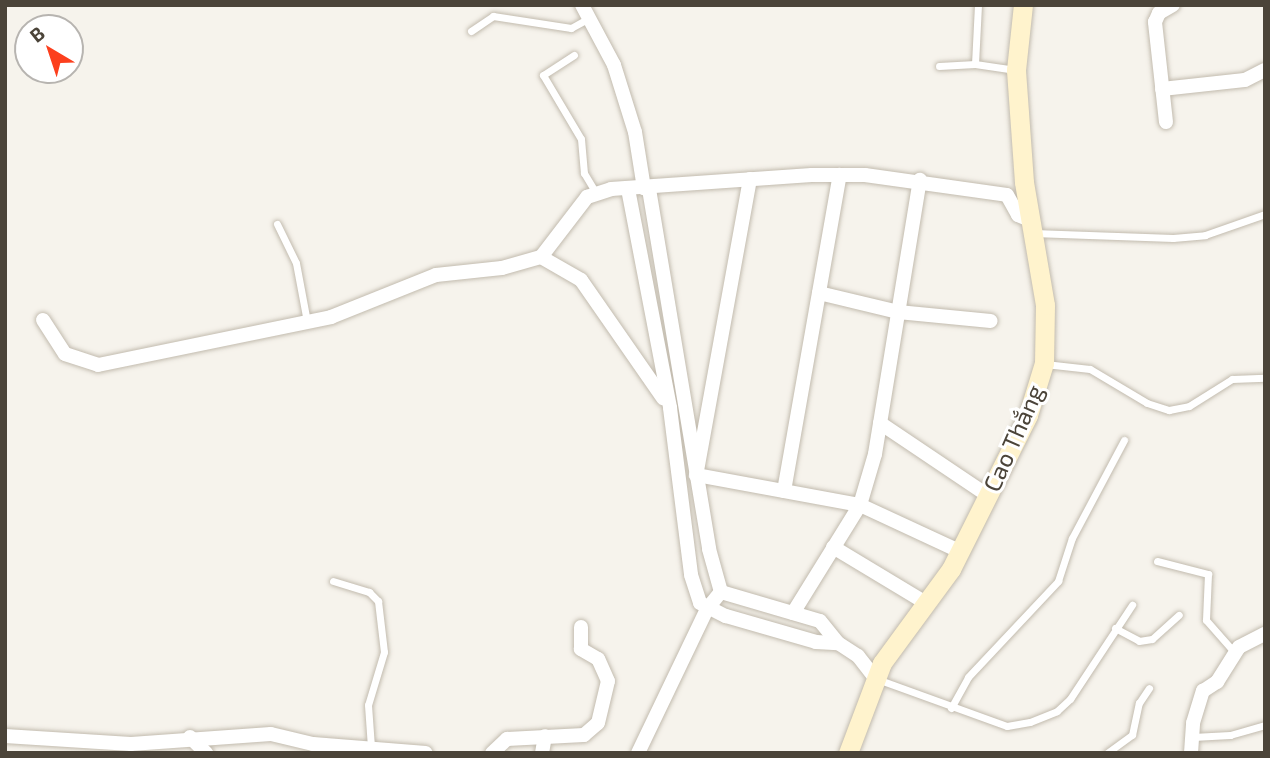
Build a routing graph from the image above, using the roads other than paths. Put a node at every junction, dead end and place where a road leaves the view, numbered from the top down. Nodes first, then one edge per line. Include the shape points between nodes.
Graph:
1 (978, 5) edge
2 (1023, 5) edge
3 (1172, 5) edge
4 (586, 12) edge
5 (471, 30) dead end
6 (574, 55) dead end
7 (975, 64) junction
8 (939, 66) dead end
9 (1016, 70) junction
10 (1265, 70) edge
11 (1162, 89) junction
12 (1166, 122) dead end
13 (840, 175) junction
14 (750, 179) junction
15 (920, 180) junction
16 (646, 188) junction
17 (628, 189) junction
18 (596, 193) junction
19 (1265, 214) edge
20 (277, 224) dead end
21 (1032, 227) junction
22 (541, 257) junction
23 (819, 293) junction
24 (898, 312) junction
25 (43, 320) dead end
26 (991, 321) dead end
27 (307, 322) junction
28 (1044, 363) junction
29 (1265, 378) edge
30 (670, 408) junction
31 (880, 423) junction
32 (1124, 440) dead end
33 (696, 475) junction
34 (784, 491) junction
35 (988, 495) junction
36 (860, 505) junction
37 (833, 547) junction
38 (959, 551) junction
39 (1157, 561) dead end
40 (333, 581) dead end
41 (721, 592) junction
42 (926, 603) junction
43 (1132, 605) dead end
44 (707, 609) junction
45 (793, 612) junction
46 (1178, 615) dead end
47 (581, 626) dead end
48 (1115, 628) junction
49 (1265, 634) edge
50 (838, 643) junction
51 (1236, 653) junction
52 (876, 679) junction
53 (1149, 688) dead end
54 (951, 708) junction
55 (1265, 725) edge
56 (5, 736) edge
57 (545, 736) junction
58 (190, 737) junction
59 (1192, 737) junction
60 (371, 747) junction
61 (206, 753) edge
62 (426, 753) edge
63 (492, 753) edge
64 (542, 753) edge
65 (638, 753) edge
66 (848, 753) edge
67 (1107, 753) edge
68 (1191, 753) edge

1 - 7 lane
2 - 9 main road, Cao Thắng
3 - 11 street via 1159,13 1155,22
4 - 5 lane via 571,28 493,16
4 - 16 street via 614,65
6 - 18 lane via 543,75 580,139 584,173
7 - 8 lane
7 - 9 lane
9 - 21 main road, Cao Thắng
10 - 11 street via 1245,80
11 - 12 street
13 - 14 street
13 - 15 street
13 - 23 street
14 - 16 street
14 - 33 street
15 - 21 street via 1007,195 1018,215
15 - 24 street
16 - 17 street
16 - 33 street
17 - 18 street
17 - 30 street
18 - 22 street via 578,207
19 - 21 lane via 1205,235 1173,238
20 - 27 lane via 296,263
21 - 28 main road, Cao Thắng via 1045,305
22 - 27 street via 502,268 436,275 331,317
22 - 30 street via 581,280
23 - 24 street
23 - 34 street
24 - 26 street
24 - 31 street
25 - 27 street via 65,354 98,365
28 - 29 lane via 1090,369 1147,403 1169,410 1189,406 1232,379
28 - 35 main road, Cao Thắng via 1028,415
30 - 44 street via 691,575 699,603
31 - 35 street
31 - 36 street
32 - 54 lane via 1072,538 1058,581 968,677
33 - 34 street
33 - 41 street
34 - 36 street
35 - 38 main road, Cao Thắng
36 - 37 street
36 - 38 street
37 - 42 street
37 - 45 street
38 - 42 main road, Cao Thắng
39 - 51 lane via 1208,574 1206,620
40 - 60 lane via 369,592 378,601 384,652 368,705
41 - 44 street
41 - 45 street
42 - 52 main road, Cao Thắng via 882,663
43 - 48 lane
44 - 50 street via 816,642
44 - 65 street
45 - 50 street via 820,621
46 - 48 lane via 1152,639 1139,640
47 - 57 street via 581,649 606,669 605,704 598,723 584,734
48 - 54 lane via 1086,679 1057,710 1007,726
49 - 51 street via 1239,646
50 - 52 street via 858,656
51 - 59 street via 1217,682 1202,691
52 - 54 lane
52 - 66 main road, Cao Thắng
53 - 67 lane via 1139,703 1132,735
55 - 59 lane via 1230,736
56 - 58 street via 131,744
57 - 63 street via 507,739
57 - 64 street
58 - 60 street via 271,734 313,744
58 - 61 street
59 - 68 street
60 - 62 street

